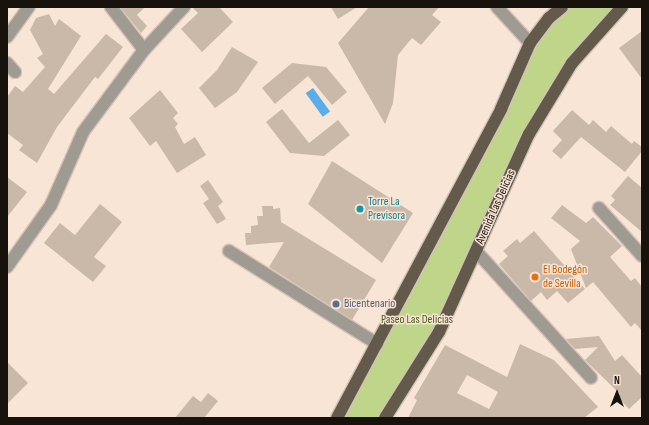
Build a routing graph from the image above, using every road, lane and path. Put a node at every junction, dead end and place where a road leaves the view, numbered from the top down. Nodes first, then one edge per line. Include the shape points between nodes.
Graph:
1 (29, 7) edge
2 (111, 7) edge
3 (184, 7) edge
4 (497, 7) edge
5 (562, 7) edge
6 (622, 7) edge
7 (7, 37) edge
8 (530, 43) junction
9 (144, 50) junction
10 (599, 208) dead end
11 (228, 251) dead end
12 (476, 251) junction
13 (642, 256) edge
14 (7, 267) edge
15 (376, 344) junction
16 (591, 378) dead end
17 (337, 418) edge
18 (385, 418) edge

1 - 7 street
2 - 9 street
3 - 9 street
4 - 8 street
5 - 8 main road via 549,18
6 - 12 main road, Avenida Las Delicias via 572,63 529,134
8 - 15 main road via 501,109
9 - 14 street via 83,132 51,205
10 - 13 street
11 - 15 street
12 - 16 street
12 - 18 main road, Avenida Las Delicias via 440,332
15 - 17 main road

